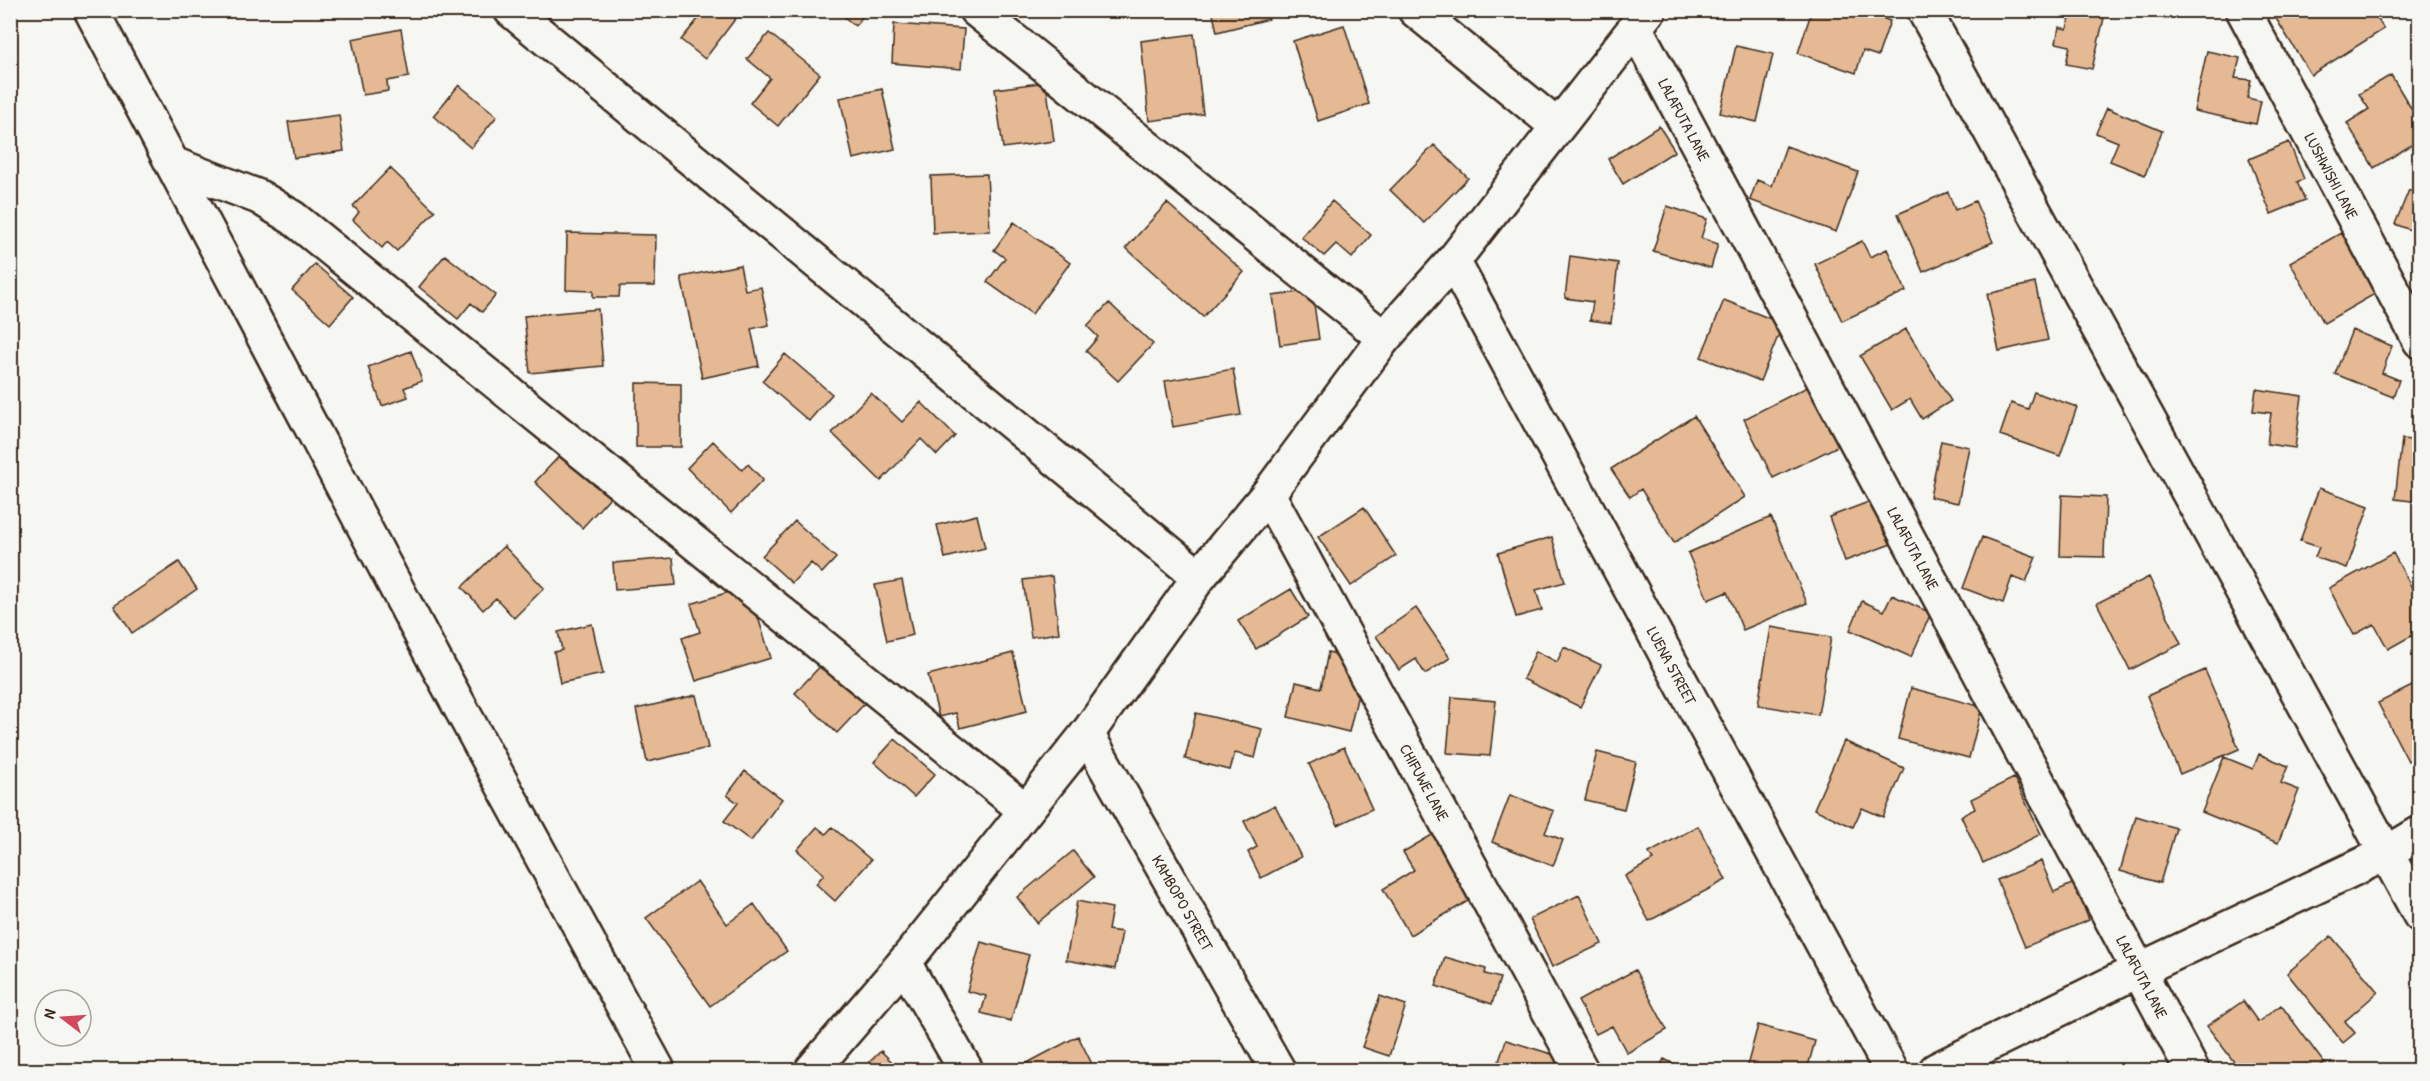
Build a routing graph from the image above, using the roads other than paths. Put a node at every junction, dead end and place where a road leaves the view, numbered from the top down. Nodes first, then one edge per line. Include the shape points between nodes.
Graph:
1 (91, 10) edge
2 (511, 10) edge
3 (976, 10) edge
4 (1415, 10) edge
5 (1924, 10) edge
6 (2243, 10) edge
7 (1642, 19) edge
8 (1557, 126) junction
9 (173, 164) junction
10 (1453, 261) junction
11 (1384, 338) junction
12 (2420, 341) edge
13 (1268, 494) junction
14 (1198, 577) junction
15 (1087, 734) junction
16 (1025, 810) junction
17 (2420, 833) edge
18 (2387, 853) junction
19 (2420, 915) edge
20 (904, 963) junction
21 (2139, 970) junction
22 (658, 1071) edge
23 (812, 1071) edge
24 (966, 1071) edge
25 (1278, 1071) edge
26 (1581, 1071) edge
27 (1891, 1071) edge
28 (1936, 1071) edge
29 (2193, 1071) edge

1 - 9 street
2 - 14 street
3 - 11 street
4 - 8 street
5 - 18 street
6 - 12 street, LUSHWISHI LANE
7 - 8 street
7 - 21 street, LALAFUTA LANE
8 - 10 street
9 - 16 street via 259,197 293,218
9 - 22 street via 435,661
10 - 11 street
10 - 27 street, LUENA STREET
11 - 13 street
13 - 14 street
13 - 26 street, CHIFUWE LANE
14 - 15 street
15 - 16 street
15 - 25 street, KAMBOPO STREET
16 - 20 street
17 - 18 street
18 - 19 street
18 - 21 street
20 - 23 street
20 - 24 street
21 - 28 street
21 - 29 street, LALAFUTA LANE

